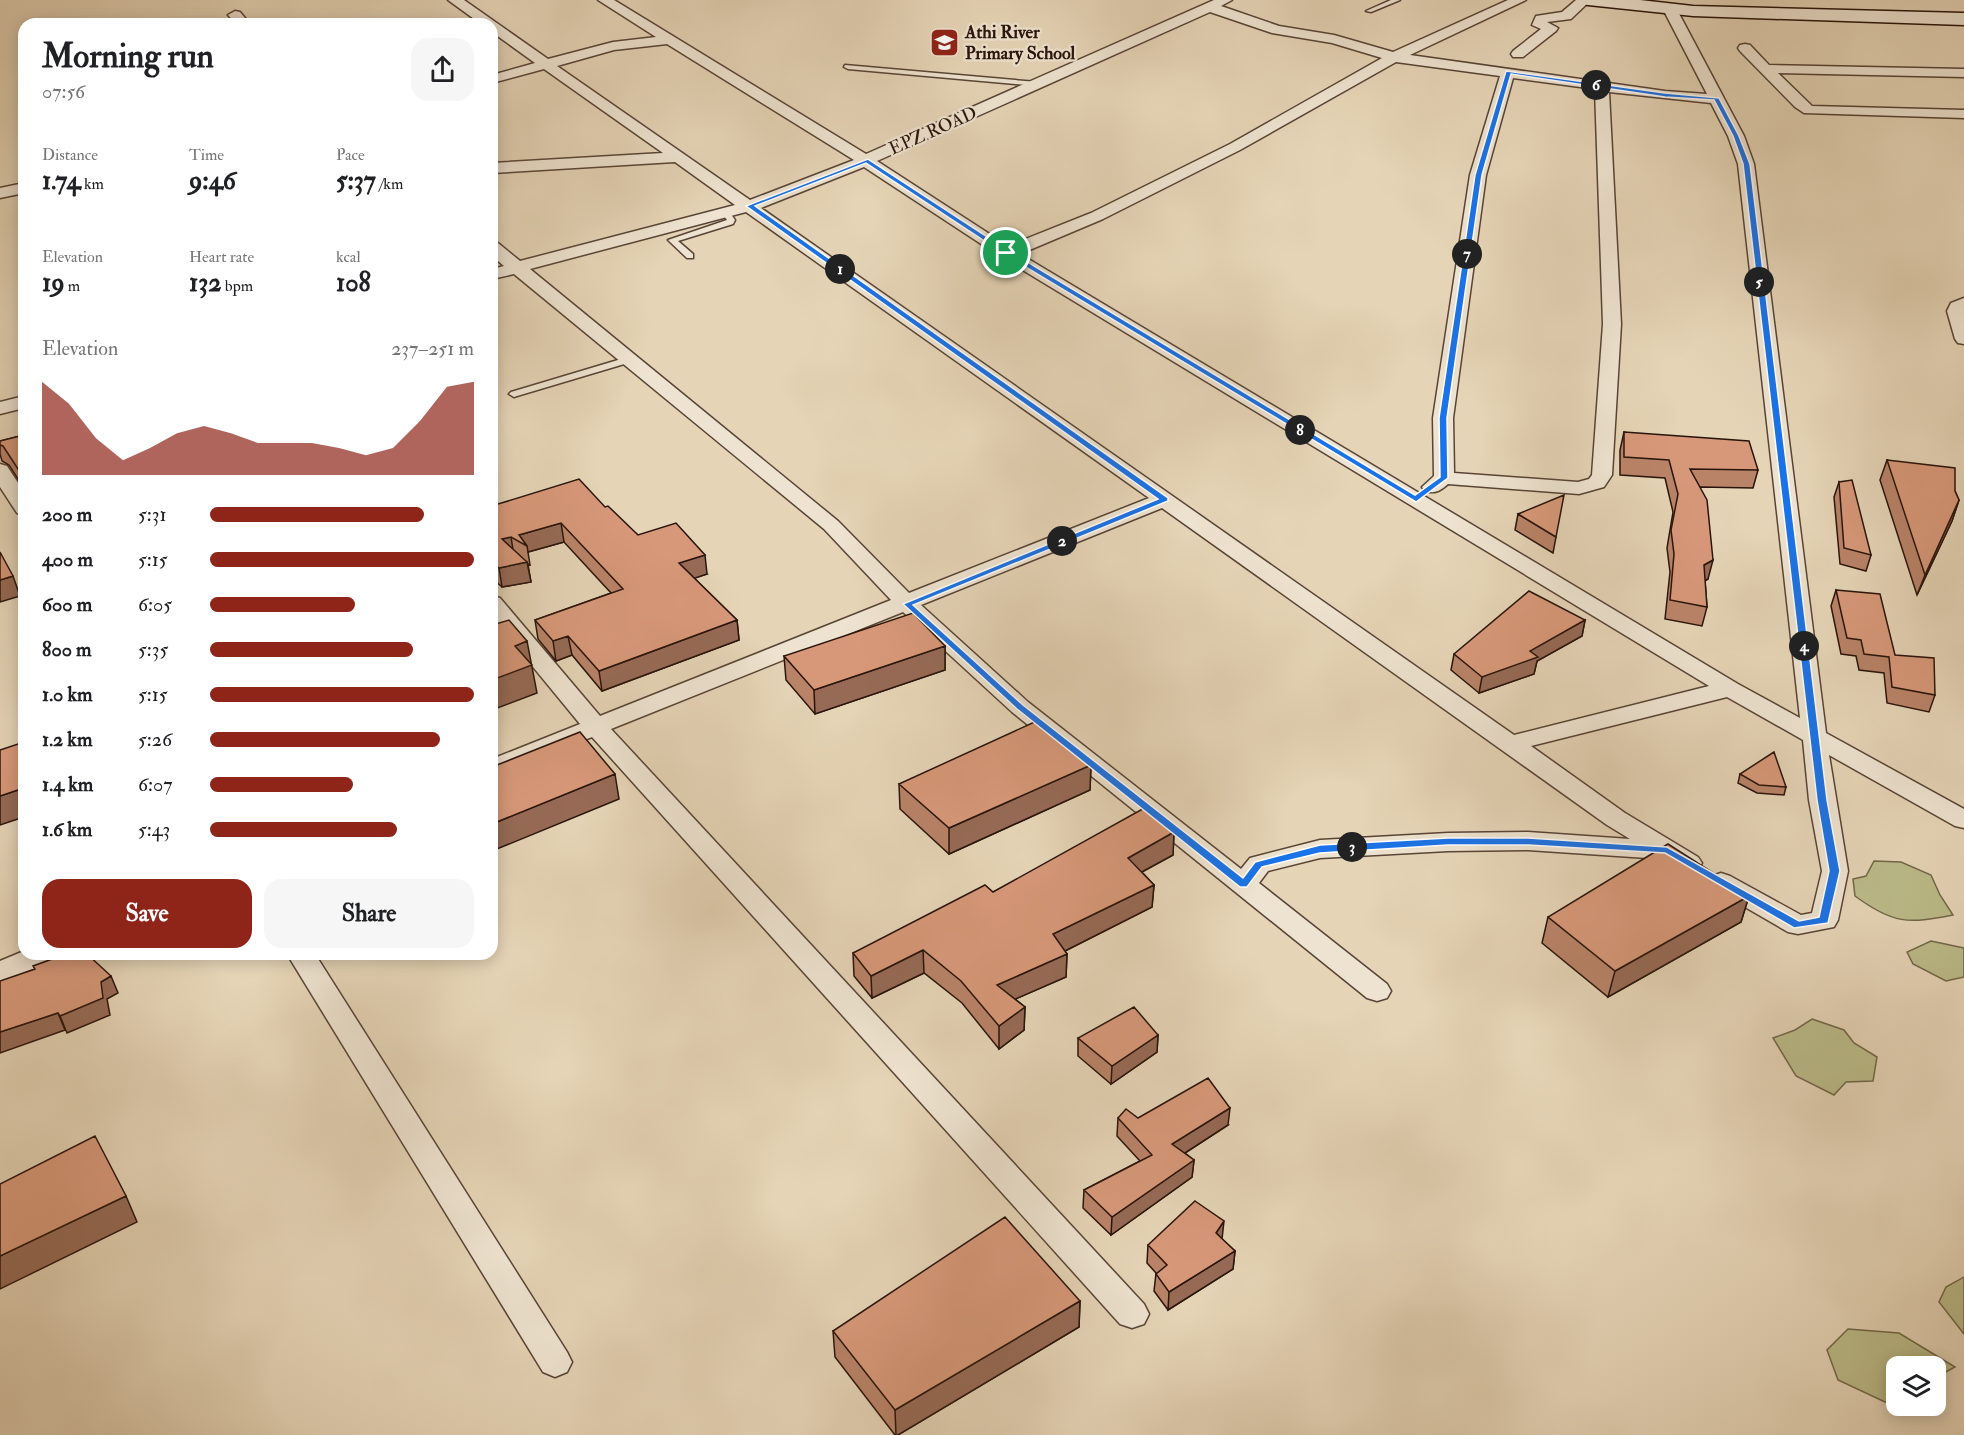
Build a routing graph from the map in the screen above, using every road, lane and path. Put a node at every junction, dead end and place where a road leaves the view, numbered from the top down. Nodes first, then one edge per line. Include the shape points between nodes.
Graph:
1 (455, 0) edge
2 (605, 0) edge
3 (1397, 0) edge
4 (1519, 0) edge
5 (1586, 0) edge
6 (1218, 3) edge
7 (1681, 7) edge
8 (1369, 11) dead end
9 (481, 18) edge
10 (1964, 19) edge
11 (498, 30) edge
12 (669, 40) junction
13 (1745, 48) dead end
14 (1518, 54) dead end
15 (1394, 57) junction
16 (548, 65) junction
17 (848, 67) dead end
18 (1767, 69) junction
19 (1508, 72) junction
20 (1964, 73) edge
21 (498, 78) edge
22 (1037, 84) junction
23 (1602, 86) junction
24 (1717, 99) junction
25 (1964, 114) edge
26 (680, 157) junction
27 (866, 161) junction
28 (498, 168) edge
29 (18, 190) edge
30 (0, 194) edge
31 (750, 206) junction
32 (725, 212) junction
33 (498, 252) edge
34 (1006, 253) junction
35 (690, 256) dead end
36 (515, 267) junction
37 (498, 272) edge
38 (1964, 303) edge
39 (1964, 339) edge
40 (628, 360) junction
41 (514, 393) dead end
42 (18, 404) edge
43 (0, 408) edge
44 (0, 470) edge
45 (1444, 478) junction
46 (18, 499) edge
47 (1416, 499) junction
48 (1165, 500) junction
49 (907, 604) junction
50 (498, 610) edge
51 (1730, 689) junction
52 (595, 726) junction
53 (1816, 739) junction
54 (1510, 743) junction
55 (498, 766) edge
56 (1964, 820) edge
57 (1667, 850) junction
58 (1244, 885) junction
59 (29, 960) edge
60 (305, 960) edge
61 (0, 972) edge
62 (1377, 991) dead end
63 (1132, 1314) dead end
64 (555, 1362) dead end

1 - 9 street
2 - 12 street
3 - 8 lane
4 - 15 street
5 - 7 main road
5 - 14 street via 1566,16 1541,19 1539,25 1551,28
6 - 15 street via 1277,30 1334,39
6 - 22 street, EPZ ROAD
7 - 10 main road
7 - 24 street
11 - 16 street
12 - 16 street via 613,46
12 - 27 street
13 - 18 street
15 - 19 street
15 - 34 street via 1235,147 1097,216
16 - 21 street
16 - 26 street
17 - 22 lane
18 - 20 street
18 - 25 street via 1809,110
19 - 23 street
19 - 45 street via 1478,175 1443,418
22 - 27 street, EPZ ROAD
23 - 24 street
23 - 45 street via 1612,324 1602,475 1597,483 1579,488
24 - 53 street via 1746,164
26 - 28 street
26 - 31 street
27 - 31 street, EPZ ROAD
27 - 34 street
29 - 30 street
31 - 32 street, EPZ ROAD
31 - 48 street
32 - 35 lane via 730,222 672,240
32 - 36 street, EPZ ROAD
33 - 36 street
34 - 47 street
36 - 37 street, EPZ ROAD
36 - 40 street
38 - 39 street via 1956,311
40 - 41 lane
40 - 49 street via 831,525
42 - 43 street
44 - 46 street
45 - 47 street
47 - 51 street
48 - 49 street
48 - 54 street
49 - 52 street
49 - 58 street via 1020,707
50 - 52 street
51 - 53 street
51 - 54 street via 1576,730
52 - 55 street
52 - 63 street
53 - 56 street
53 - 57 street via 1835,871 1824,920 1798,925
54 - 57 street via 1616,819
57 - 58 street via 1528,841 1320,849 1259,864
58 - 62 street
59 - 61 street
60 - 64 street

